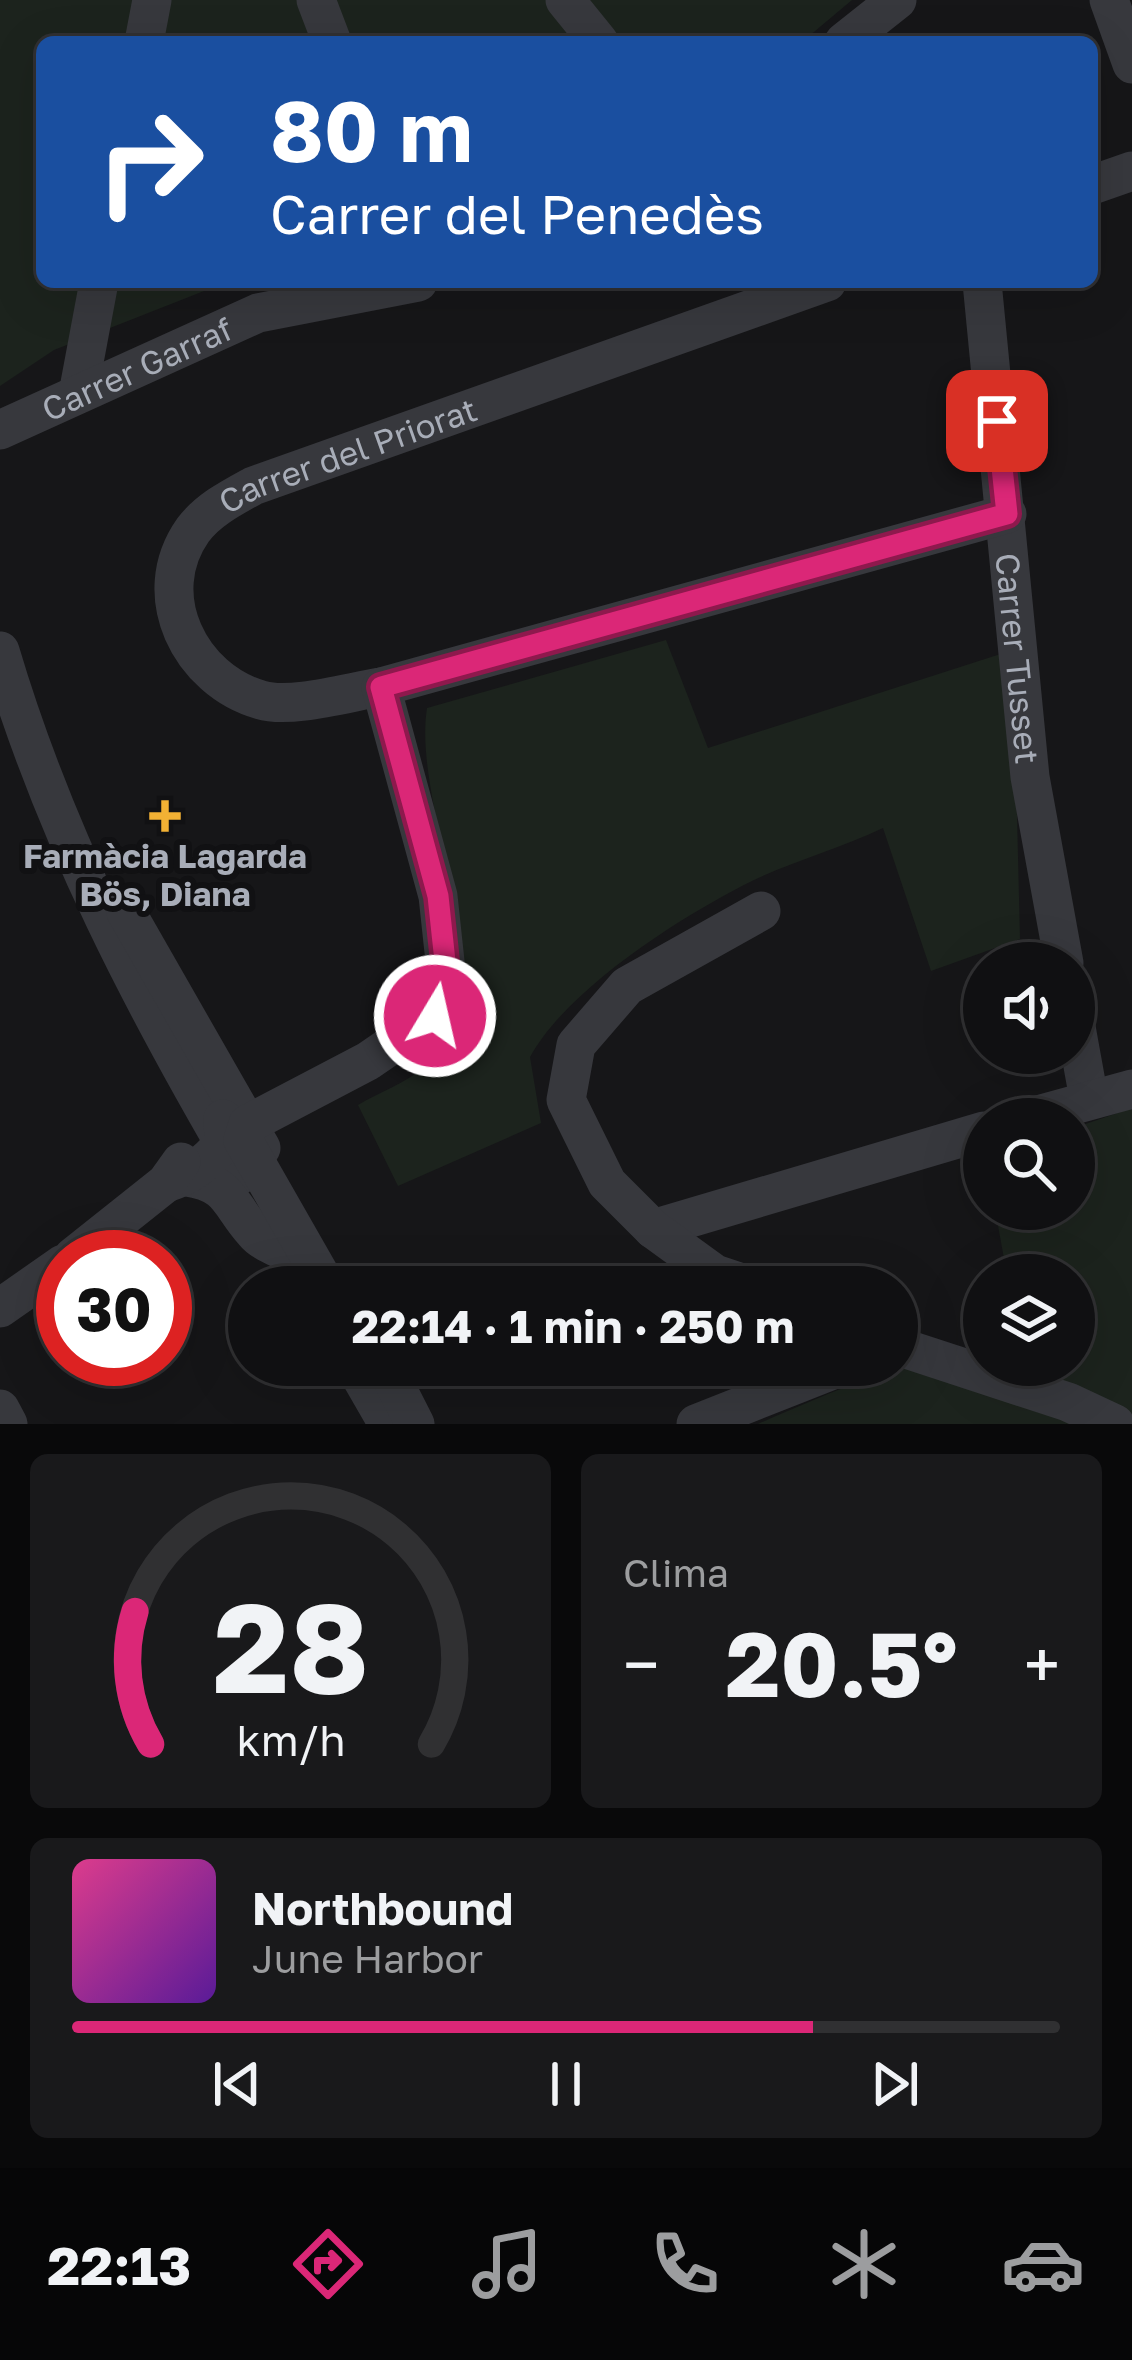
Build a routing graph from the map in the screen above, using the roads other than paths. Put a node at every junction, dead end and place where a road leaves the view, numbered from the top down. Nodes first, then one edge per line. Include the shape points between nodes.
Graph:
1 (152, 0) edge
2 (316, 0) edge
3 (565, 0) edge
4 (1109, 0) edge
5 (888, 13) edge
6 (145, 36) edge
7 (330, 36) edge
8 (593, 36) edge
9 (853, 36) edge
10 (1132, 64) edge
11 (1132, 171) edge
12 (1098, 183) edge
13 (98, 288) edge
14 (387, 288) edge
15 (810, 288) edge
16 (983, 288) edge
17 (78, 394) junction
18 (0, 430) edge
19 (1007, 514) junction
20 (3, 674) edge
21 (381, 687) junction
22 (64, 824) junction
23 (761, 911) dead end
24 (1060, 942) edge
25 (1132, 1088) edge
26 (196, 1095) junction
27 (1093, 1098) edge
28 (236, 1134) junction
29 (963, 1137) edge
30 (177, 1180) junction
31 (653, 1229) junction
32 (109, 1230) edge
33 (293, 1266) edge
34 (296, 1266) edge
35 (315, 1266) edge
36 (328, 1266) edge
37 (704, 1266) edge
38 (36, 1283) edge
39 (0, 1308) edge
40 (918, 1354) edge
41 (365, 1386) edge
42 (396, 1386) edge
43 (791, 1386) edge
44 (0, 1409) edge
45 (8, 1424) edge
46 (388, 1424) edge
47 (415, 1424) edge
48 (695, 1424) edge
49 (1114, 1424) edge

1 - 6 street
2 - 7 street
3 - 8 street
4 - 10 street
5 - 9 street
11 - 12 street
13 - 17 street
14 - 17 street, Carrer Garraf via 258,313
15 - 21 street, Carrer del Priorat via 253,486 194,529 177,565 178,622 223,686 276,703
16 - 19 street, Carrer Tusset
17 - 18 street, Carrer Garraf
19 - 21 street, Carrer del Priorat
19 - 24 street, Carrer Tusset via 1030,777
20 - 22 street
21 - 28 street via 438,896 447,980 435,1016
22 - 26 street via 123,961
22 - 28 street via 94,856 141,939
23 - 31 street via 627,986 576,1045 566,1100 607,1183
25 - 27 street
26 - 28 street
26 - 30 street via 203,1124
28 - 30 street
28 - 34 street
28 - 35 street
28 - 36 street
29 - 31 street
30 - 32 street
30 - 33 street via 208,1180 226,1192 256,1236
31 - 37 street
38 - 39 street
40 - 49 street
41 - 46 street
42 - 47 street
43 - 48 street
44 - 45 street

